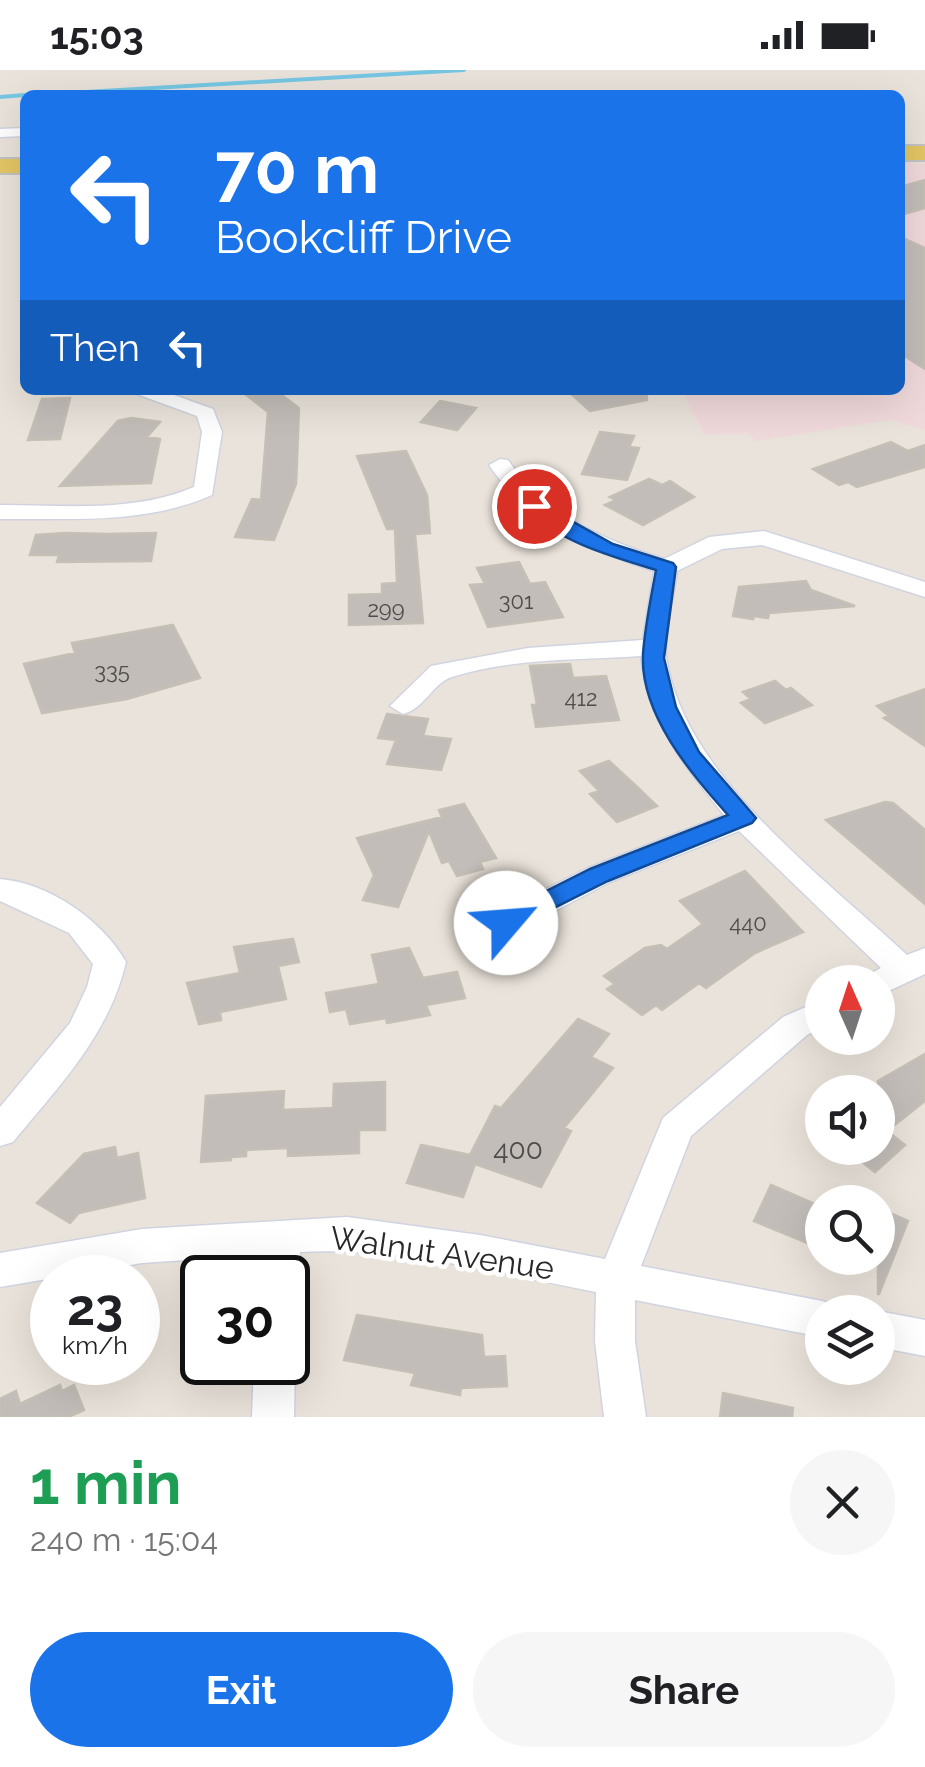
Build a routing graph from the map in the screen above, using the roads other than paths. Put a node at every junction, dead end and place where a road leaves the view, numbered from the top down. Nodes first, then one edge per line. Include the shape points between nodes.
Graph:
1 (156, 395) edge
2 (500, 466) dead end
3 (0, 512) edge
4 (666, 567) junction
5 (925, 590) edge
6 (654, 647) junction
7 (403, 706) dead end
8 (744, 818) junction
9 (0, 890) edge
10 (506, 923) dead end
11 (902, 971) edge
12 (805, 1021) edge
13 (0, 1132) edge
14 (281, 1238) junction
15 (280, 1255) edge
16 (0, 1270) edge
17 (616, 1280) junction
18 (805, 1316) edge
19 (895, 1332) edge
20 (925, 1338) edge
21 (274, 1385) edge
22 (272, 1417) edge
23 (625, 1417) edge

1 - 3 street via 206,413 212,432 204,490 146,509
2 - 4 street via 513,488 556,523
4 - 5 street via 718,542 764,538
4 - 6 street
6 - 7 street via 528,656 440,671
6 - 8 street via 665,707 688,755
8 - 10 street via 599,875
8 - 11 street
9 - 13 street via 80,925 110,962 92,1020
12 - 17 street via 676,1128
14 - 15 street
14 - 16 street, Walnut Avenue via 142,1246
14 - 17 street, Walnut Avenue via 347,1232
17 - 18 street, Walnut Avenue
17 - 23 street
19 - 20 street
21 - 22 street

